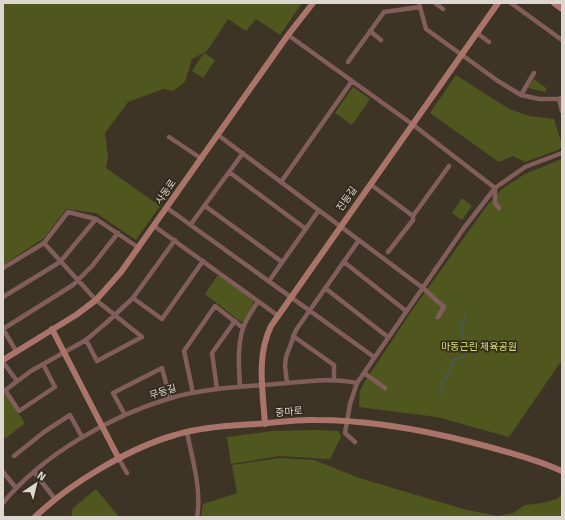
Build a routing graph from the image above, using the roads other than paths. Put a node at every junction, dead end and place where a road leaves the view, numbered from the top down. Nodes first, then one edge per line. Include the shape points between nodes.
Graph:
1 (314, 3) edge
2 (435, 3) edge
3 (498, 3) edge
4 (511, 3) edge
5 (554, 3) edge
6 (419, 5) edge
7 (443, 9) dead end
8 (562, 9) edge
9 (370, 32) junction
10 (477, 33) junction
11 (288, 36) junction
12 (381, 40) dead end
13 (562, 40) edge
14 (489, 42) dead end
15 (461, 55) junction
16 (348, 62) dead end
17 (534, 74) dead end
18 (352, 81) junction
19 (521, 95) junction
20 (561, 99) edge
21 (562, 111) edge
22 (412, 124) junction
23 (218, 135) junction
24 (169, 137) dead end
25 (243, 153) junction
26 (562, 153) edge
27 (202, 159) junction
28 (449, 166) dead end
29 (229, 172) junction
30 (281, 182) junction
31 (370, 184) junction
32 (495, 188) junction
33 (205, 206) junction
34 (167, 208) junction
35 (498, 208) dead end
36 (319, 210) junction
37 (413, 216) junction
38 (96, 218) junction
39 (191, 224) junction
40 (154, 226) junction
41 (341, 226) junction
42 (306, 229) junction
43 (118, 233) junction
44 (175, 240) junction
45 (360, 240) junction
46 (44, 243) junction
47 (138, 248) junction
48 (388, 252) dead end
49 (203, 261) junction
50 (60, 262) junction
51 (282, 262) junction
52 (344, 262) junction
53 (3, 268) edge
54 (79, 280) junction
55 (270, 281) junction
56 (325, 288) junction
57 (423, 288) junction
58 (291, 296) junction
59 (3, 297) edge
60 (133, 298) junction
61 (96, 300) junction
62 (258, 301) junction
63 (310, 310) junction
64 (406, 311) junction
65 (115, 315) junction
66 (278, 315) junction
67 (438, 317) dead end
68 (235, 321) junction
69 (243, 328) junction
70 (3, 329) edge
71 (52, 329) junction
72 (293, 336) junction
73 (388, 337) junction
74 (86, 340) junction
75 (16, 351) junction
76 (64, 352) junction
77 (374, 357) junction
78 (3, 361) edge
79 (43, 364) junction
80 (364, 372) junction
81 (334, 380) junction
82 (17, 381) junction
83 (287, 383) junction
84 (357, 383) junction
85 (262, 385) junction
86 (240, 387) junction
87 (385, 388) dead end
88 (217, 389) junction
89 (4, 391) edge
90 (193, 393) junction
91 (170, 398) junction
92 (125, 415) junction
93 (347, 421) junction
94 (265, 424) junction
95 (101, 426) junction
96 (186, 432) junction
97 (82, 437) junction
98 (355, 442) dead end
99 (14, 456) dead end
100 (119, 458) junction
101 (562, 471) edge
102 (3, 472) edge
103 (34, 472) junction
104 (127, 472) dead end
105 (16, 488) junction
106 (55, 499) junction
107 (3, 503) edge
108 (35, 517) edge
109 (197, 517) edge

1 - 11 street, 사동로
2 - 7 street
3 - 10 street, 진등길
4 - 13 street
5 - 8 street
6 - 9 street via 384,12
6 - 15 street via 426,29
9 - 12 street
9 - 16 street
10 - 14 street
10 - 15 street, 진등길
11 - 18 street
11 - 23 street, 사동로
15 - 19 street
15 - 22 street, 진등길
17 - 19 street
18 - 22 street
18 - 30 street
19 - 20 street via 539,99
20 - 21 street
22 - 31 street, 진등길
22 - 32 street
23 - 25 street
23 - 27 street, 사동로
24 - 27 street
25 - 29 street
25 - 30 street
26 - 32 street via 525,167
27 - 34 street, 사동로
28 - 37 street
29 - 33 street
29 - 42 street
30 - 36 street
31 - 37 street
31 - 41 street, 진등길
32 - 35 street via 495,203
32 - 57 street
33 - 39 street
33 - 51 street
34 - 39 street
34 - 40 street, 사동로
36 - 41 street
36 - 42 street
37 - 48 street via 413,220
38 - 43 street
38 - 46 street via 68,212
38 - 50 street
39 - 55 street
40 - 44 street
40 - 47 street, 사동로
41 - 45 street
41 - 58 street, 진등길
42 - 51 street
43 - 47 street
43 - 54 street
44 - 49 street
44 - 60 street
45 - 52 street
45 - 57 street
46 - 50 street
46 - 53 street
47 - 61 street, 사동로
49 - 60 street via 162,319
49 - 62 street
50 - 54 street
50 - 59 street
51 - 55 street
52 - 56 street
52 - 64 street
54 - 61 street
54 - 70 street
55 - 58 street
56 - 63 street
56 - 73 street
57 - 64 street
57 - 67 street via 444,307
58 - 63 street
58 - 66 street, 진등길
60 - 65 street
61 - 65 street
61 - 71 street, 사동로
62 - 66 street
62 - 69 street
63 - 72 street
63 - 77 street
64 - 73 street
65 - 74 street
65 - 74 street via 142,336 97,361
66 - 85 street, 진등길 via 262,351
68 - 69 street
68 - 88 street via 212,353
68 - 90 street via 215,306 184,351
69 - 86 street via 239,365
70 - 75 street
71 - 75 street, 사동로
71 - 76 street
72 - 81 street via 334,365
72 - 83 street via 285,366
73 - 77 street
74 - 76 street
75 - 78 street, 사동로
76 - 79 street
76 - 95 street
77 - 80 street
78 - 82 street
79 - 82 street
79 - 89 street via 55,387 19,411
80 - 84 street
80 - 87 street
81 - 83 street, 무등길
81 - 84 street, 무등길
82 - 89 street
83 - 85 street, 무등길
84 - 93 street
85 - 86 street, 무등길
85 - 94 street, 진등길
86 - 88 street, 무등길
88 - 90 street, 무등길
90 - 91 street, 무등길
91 - 92 street, 무등길
91 - 92 street via 162,368 113,393
92 - 95 street, 무등길
93 - 94 street, 중마로 via 314,420
93 - 98 street via 345,433
93 - 101 street, 중마로 via 384,423 427,431 516,454
94 - 96 street, 중마로
95 - 97 street, 무등길
95 - 100 street
96 - 100 street, 중마로
96 - 109 street via 198,488
97 - 99 street via 70,415
97 - 103 street, 무등길
100 - 104 street
100 - 106 street, 중마로
102 - 105 street
103 - 105 street, 무등길
103 - 106 street
105 - 107 street, 무등길
106 - 108 street, 중마로

